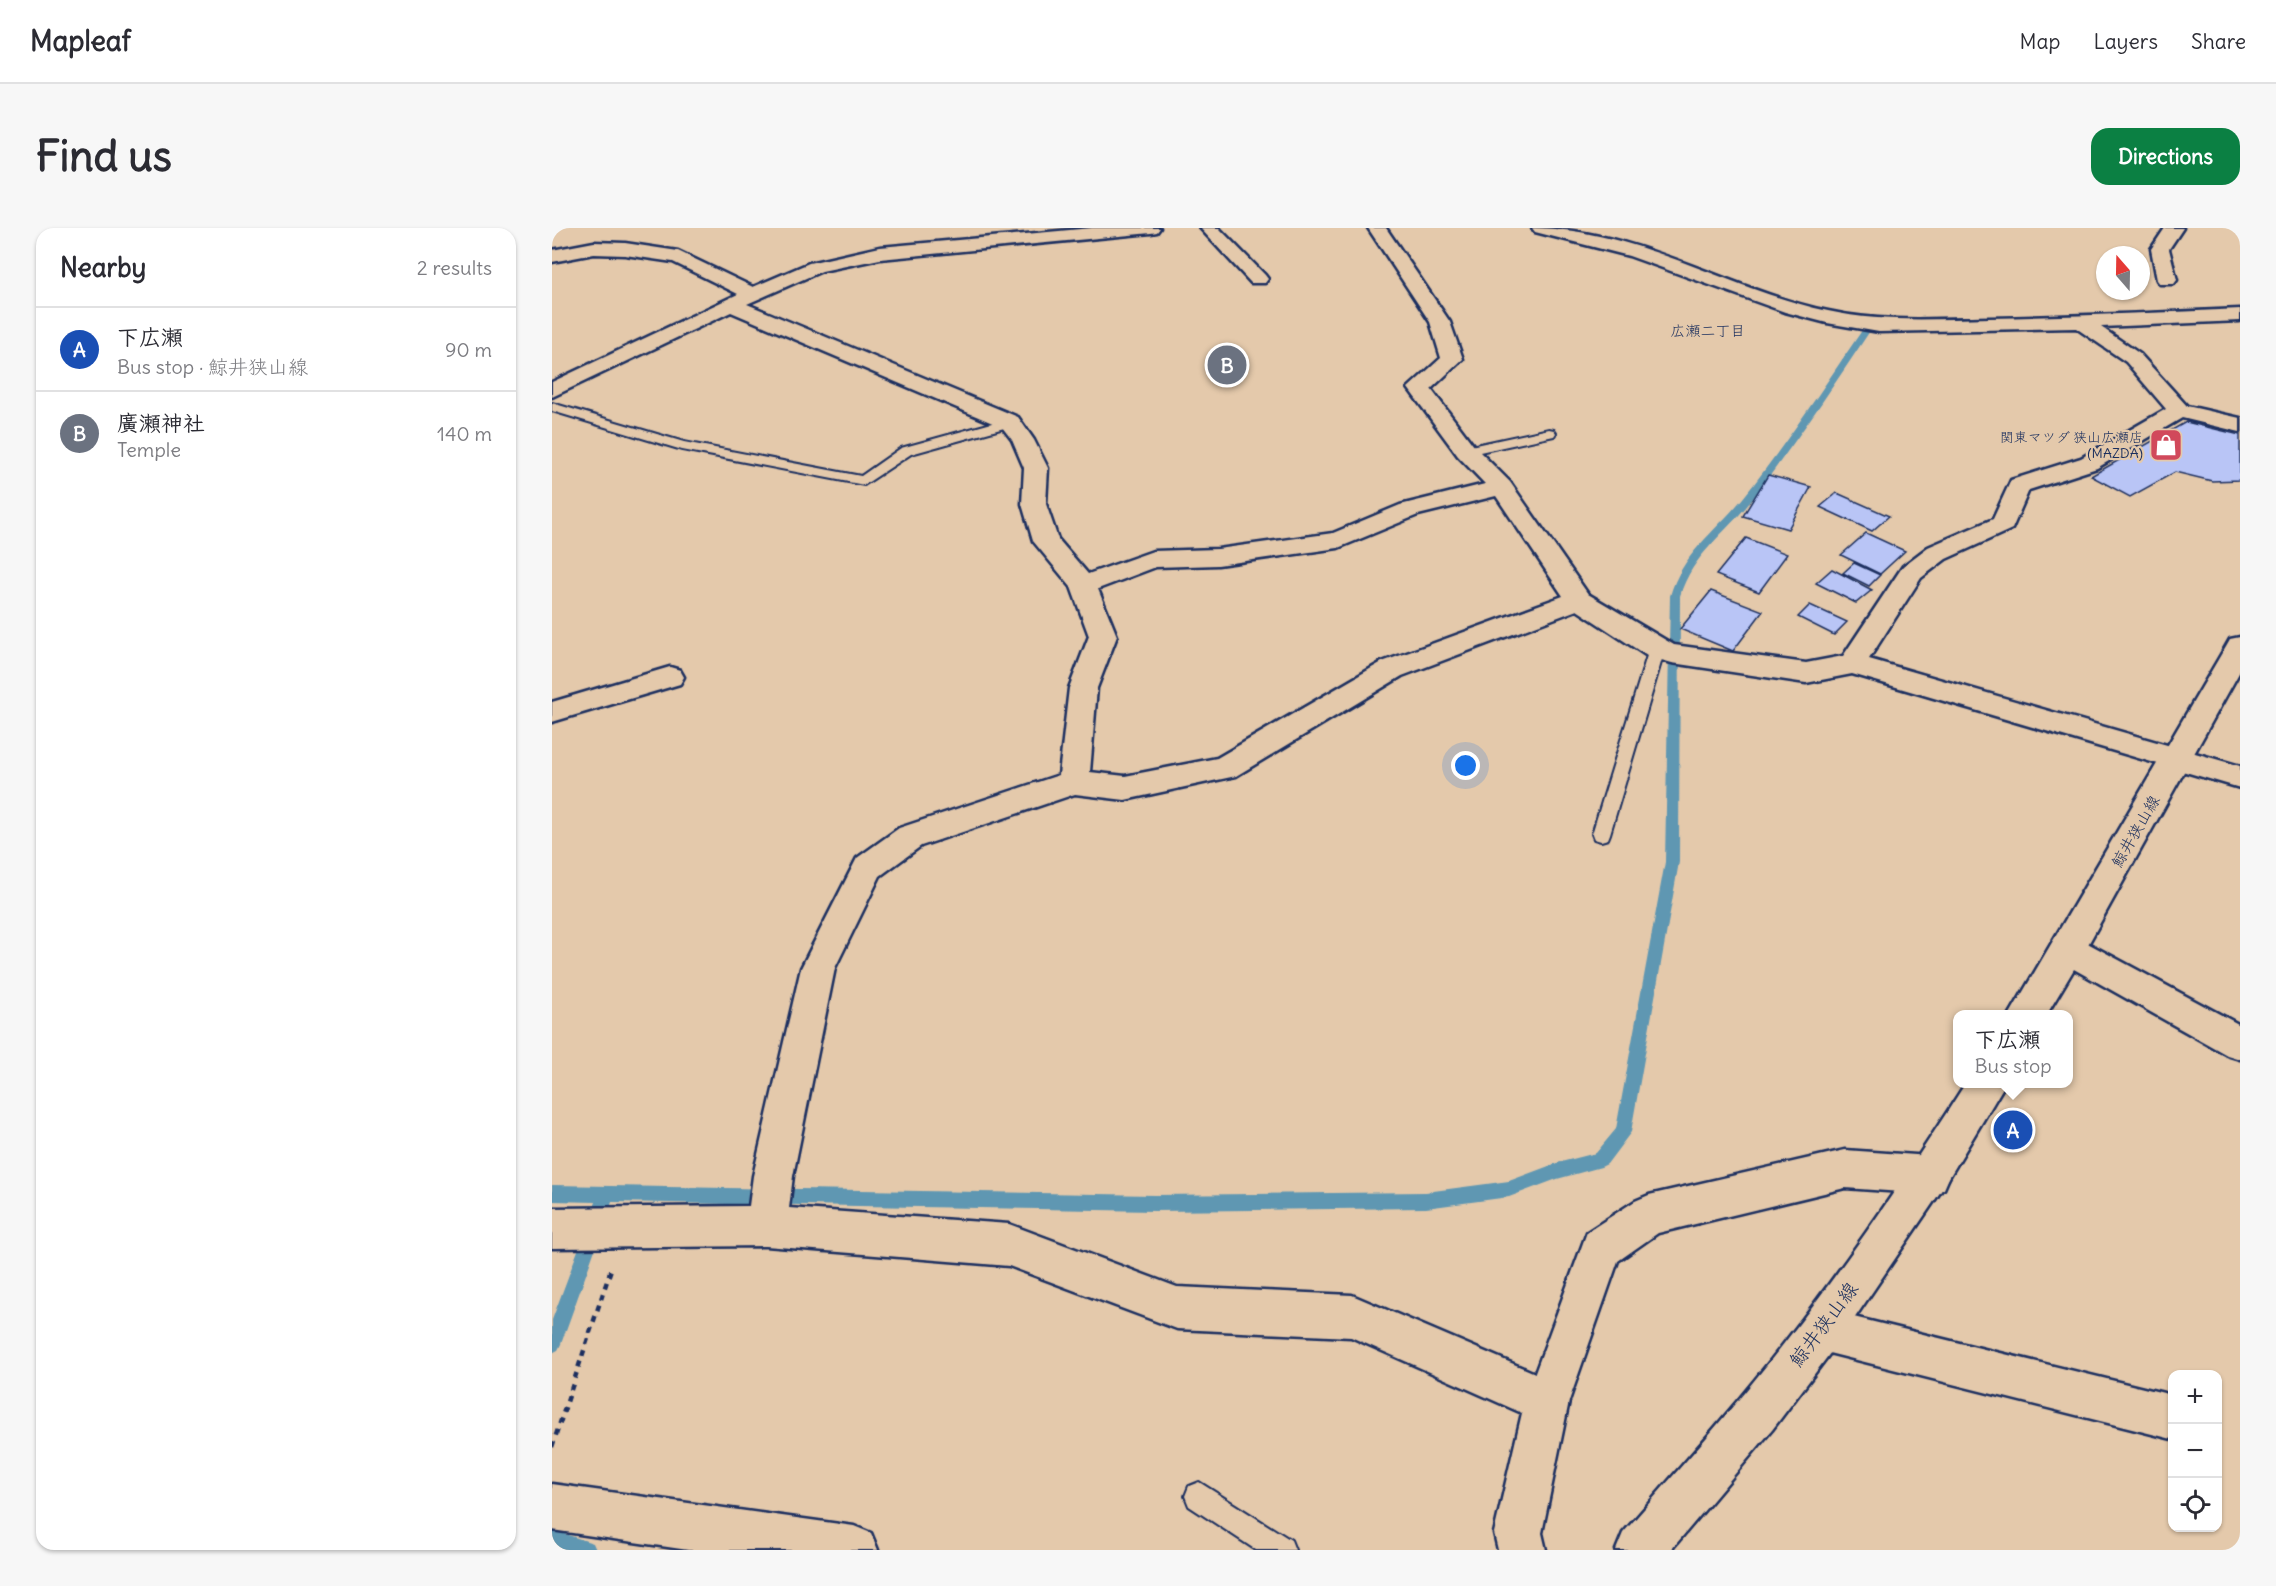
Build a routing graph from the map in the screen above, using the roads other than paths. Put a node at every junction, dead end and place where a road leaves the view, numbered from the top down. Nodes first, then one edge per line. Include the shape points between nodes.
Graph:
1 (1151, 228) edge
2 (1209, 228) edge
3 (1377, 228) edge
4 (1541, 228) edge
5 (2174, 228) edge
6 (870, 237) dead end
7 (552, 256) edge
8 (853, 258) junction
9 (1258, 279) dead end
10 (2167, 280) dead end
11 (742, 300) junction
12 (2240, 315) edge
13 (2080, 322) junction
14 (552, 390) edge
15 (552, 407) edge
16 (2179, 411) junction
17 (1010, 422) junction
18 (2240, 425) edge
19 (1549, 433) dead end
20 (1466, 451) junction
21 (1502, 487) junction
22 (1083, 585) junction
23 (1579, 600) junction
24 (2240, 646) edge
25 (1664, 652) junction
26 (1852, 664) junction
27 (670, 677) dead end
28 (552, 712) edge
29 (2175, 760) junction
30 (2240, 777) edge
31 (1074, 783) junction
32 (1602, 834) dead end
33 (2068, 949) junction
34 (2030, 1010) edge
35 (2240, 1043) edge
36 (1983, 1088) edge
37 (1930, 1175) junction
38 (766, 1226) junction
39 (554, 1228) edge
40 (1821, 1330) junction
41 (1547, 1401) junction
42 (2168, 1416) edge
43 (1199, 1496) dead end
44 (552, 1507) edge
45 (854, 1550) edge
46 (1281, 1550) edge
47 (1522, 1550) edge
48 (1640, 1550) edge

1 - 8 street
2 - 9 street
3 - 20 street via 1440,322 1452,358 1419,388
4 - 13 street via 1636,252 1827,317 1879,326
5 - 10 street via 2160,249
6 - 8 street via 860,242
7 - 11 street via 594,248 678,257
8 - 11 street via 816,267
11 - 14 street
11 - 17 street
12 - 13 street
13 - 16 street via 2133,358
15 - 17 lane via 682,446 864,481 906,451
16 - 18 street
16 - 26 street via 2089,463 2019,485 2003,524 1936,553 1912,572
17 - 22 street via 1036,468 1034,504 1046,541
19 - 20 lane
20 - 21 street
21 - 22 street via 1409,510 1338,540 1218,557 1152,559
21 - 23 street
22 - 31 street via 1103,636 1083,688
23 - 25 street
23 - 31 street via 1392,669 1225,768 1125,788
24 - 29 street, 鯨井狭山線
25 - 26 street via 1806,673
25 - 32 lane
26 - 29 street
27 - 28 street
29 - 30 street
29 - 33 street, 鯨井狭山線
31 - 38 street via 910,837 868,867 818,968 773,1176
33 - 34 street, 鯨井狭山線
33 - 35 street
36 - 37 street, 鯨井狭山線
37 - 40 street, 鯨井狭山線
37 - 41 street via 1845,1169 1649,1215 1602,1247
38 - 39 street
38 - 41 street via 1009,1245 1177,1308 1352,1316
40 - 42 street
40 - 48 street, 鯨井狭山線
41 - 47 street via 1518,1533
43 - 46 lane
44 - 45 street

